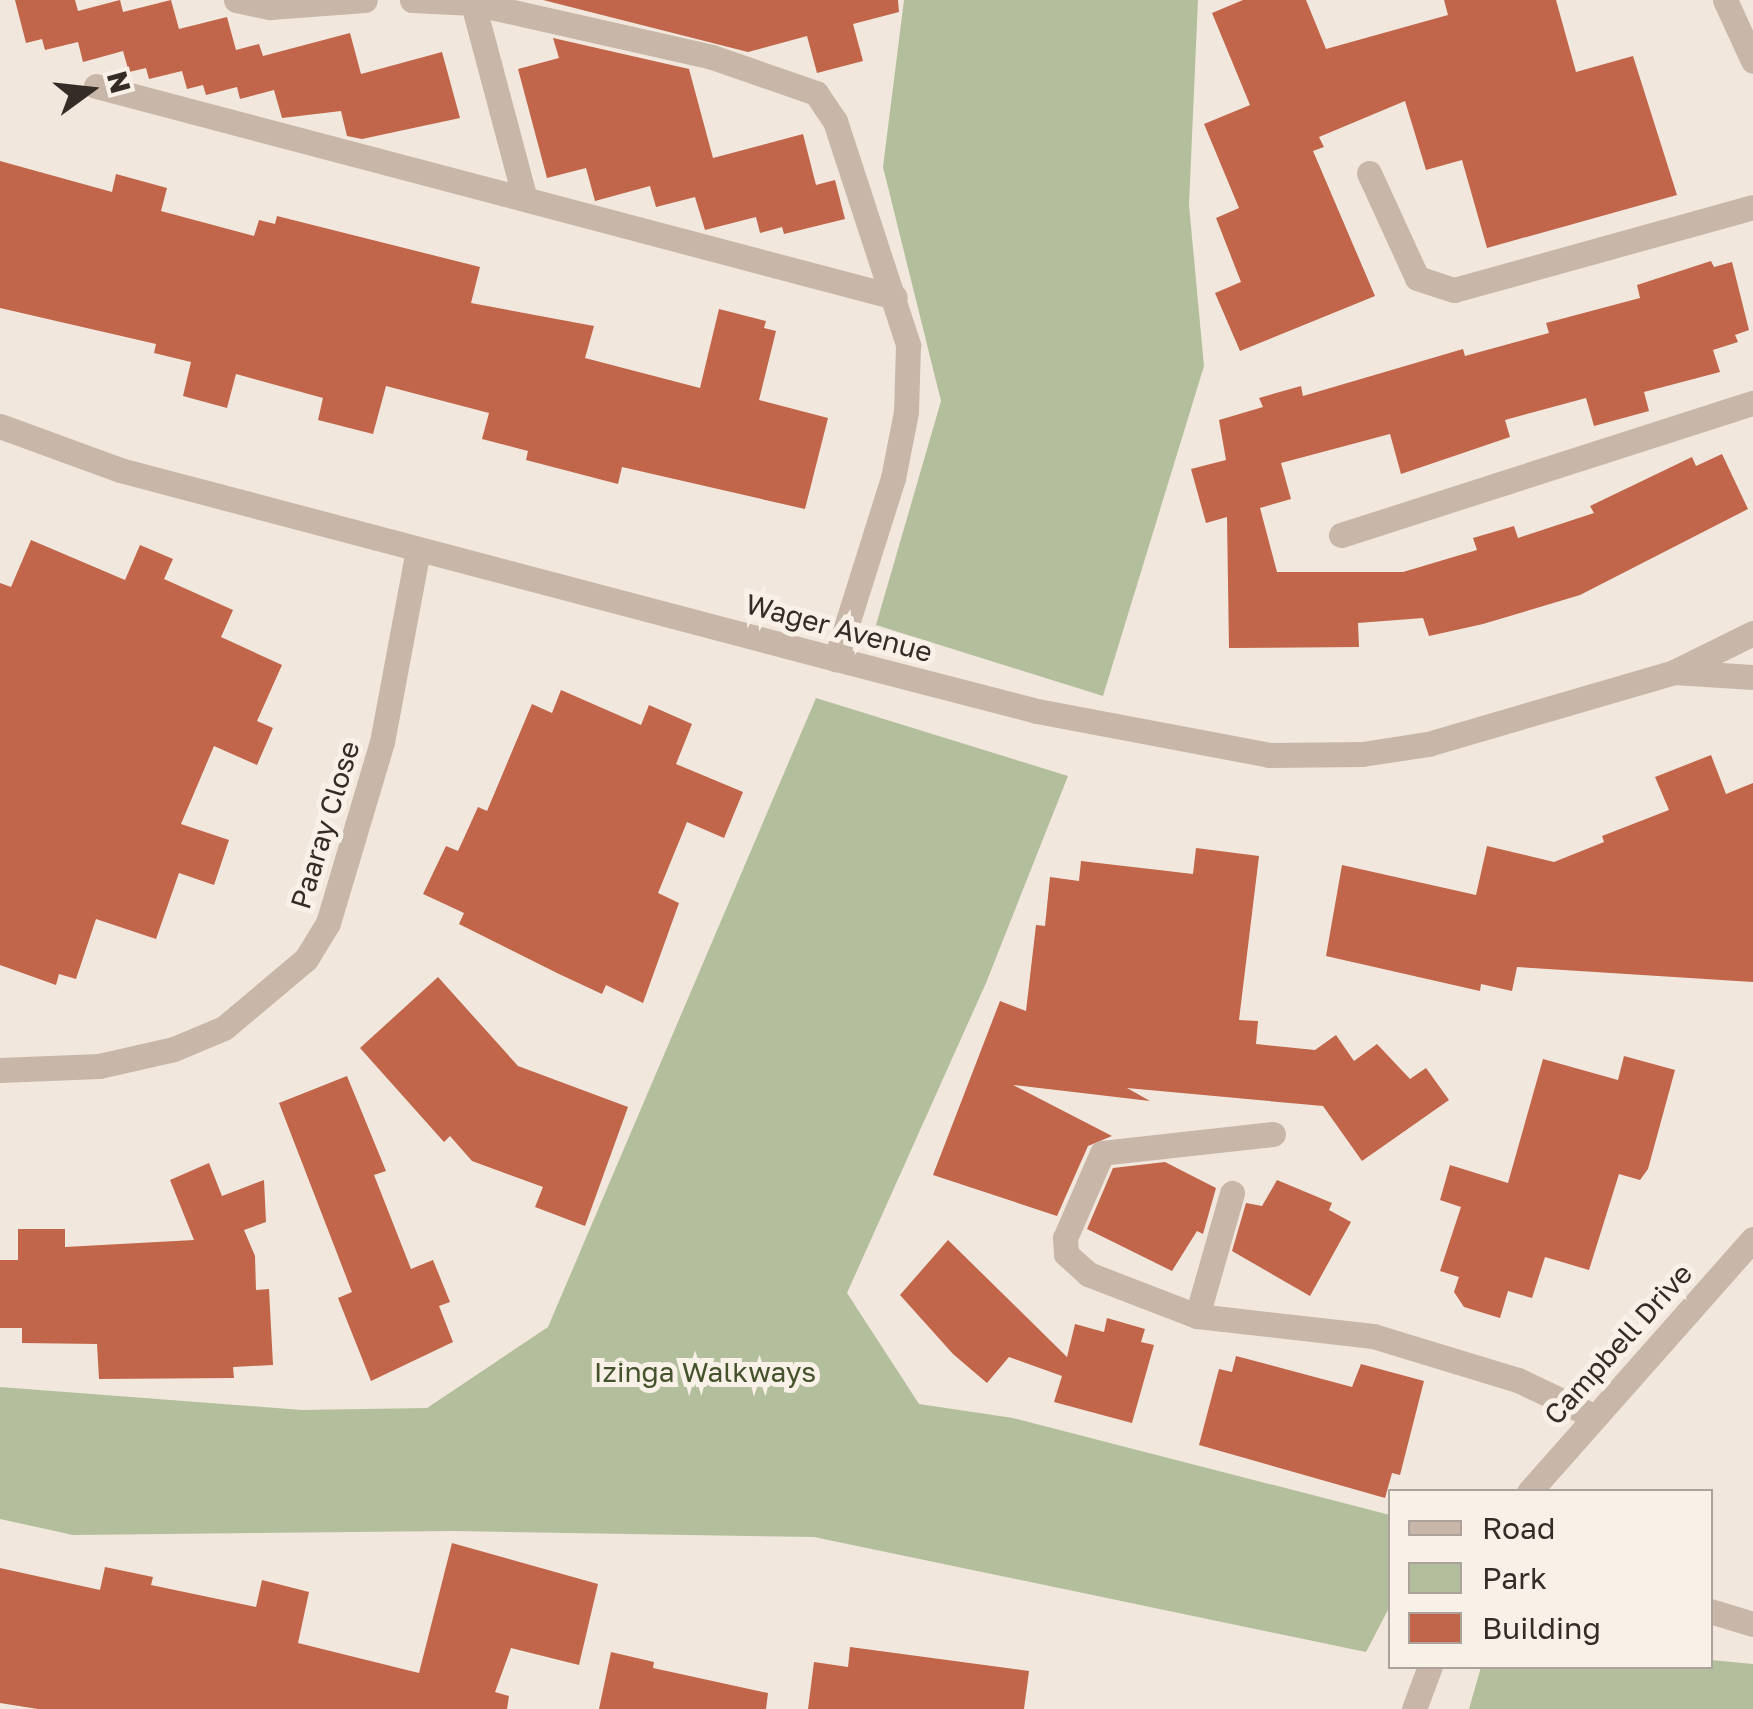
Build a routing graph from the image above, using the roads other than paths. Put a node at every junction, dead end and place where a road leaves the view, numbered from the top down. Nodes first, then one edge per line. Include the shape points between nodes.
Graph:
1 (236, 0) edge
2 (365, 0) edge
3 (412, 0) edge
4 (1725, 0) edge
5 (472, 2) edge
6 (1753, 62) edge
7 (96, 86) dead end
8 (1369, 173) dead end
9 (524, 194) junction
10 (1753, 207) edge
11 (895, 297) junction
12 (1753, 403) edge
13 (0, 426) edge
14 (1341, 535) dead end
15 (418, 550) junction
16 (1753, 632) edge
17 (836, 659) junction
18 (1674, 672) junction
19 (1753, 677) edge
20 (0, 1070) edge
21 (1273, 1134) dead end
22 (1232, 1193) dead end
23 (1753, 1239) edge
24 (1197, 1316) junction
25 (1593, 1416) junction
26 (1532, 1489) edge
27 (1713, 1612) edge
28 (1753, 1624) edge
29 (1429, 1669) edge
30 (1414, 1709) edge

1 - 2 street via 270,7
3 - 5 street
4 - 6 street
5 - 9 street
5 - 11 street via 620,33 816,93 848,151
7 - 9 street
8 - 10 street via 1418,278 1454,290
9 - 11 street
11 - 17 street via 908,345 906,412 867,572
12 - 14 street
13 - 15 street, Wager Avenue via 120,470
15 - 17 street, Wager Avenue
15 - 20 street, Paaray Close via 382,742 328,922 306,959 224,1028 174,1049 99,1066
16 - 18 street
17 - 18 street, Wager Avenue via 1037,711 1270,755 1362,754 1428,744
18 - 19 street
21 - 24 street via 1114,1148 1095,1164 1082,1193 1066,1238 1072,1265
22 - 24 street
23 - 25 street, Campbell Drive
24 - 25 street via 1372,1336 1518,1380
25 - 26 street, Campbell Drive
27 - 28 street
29 - 30 street

